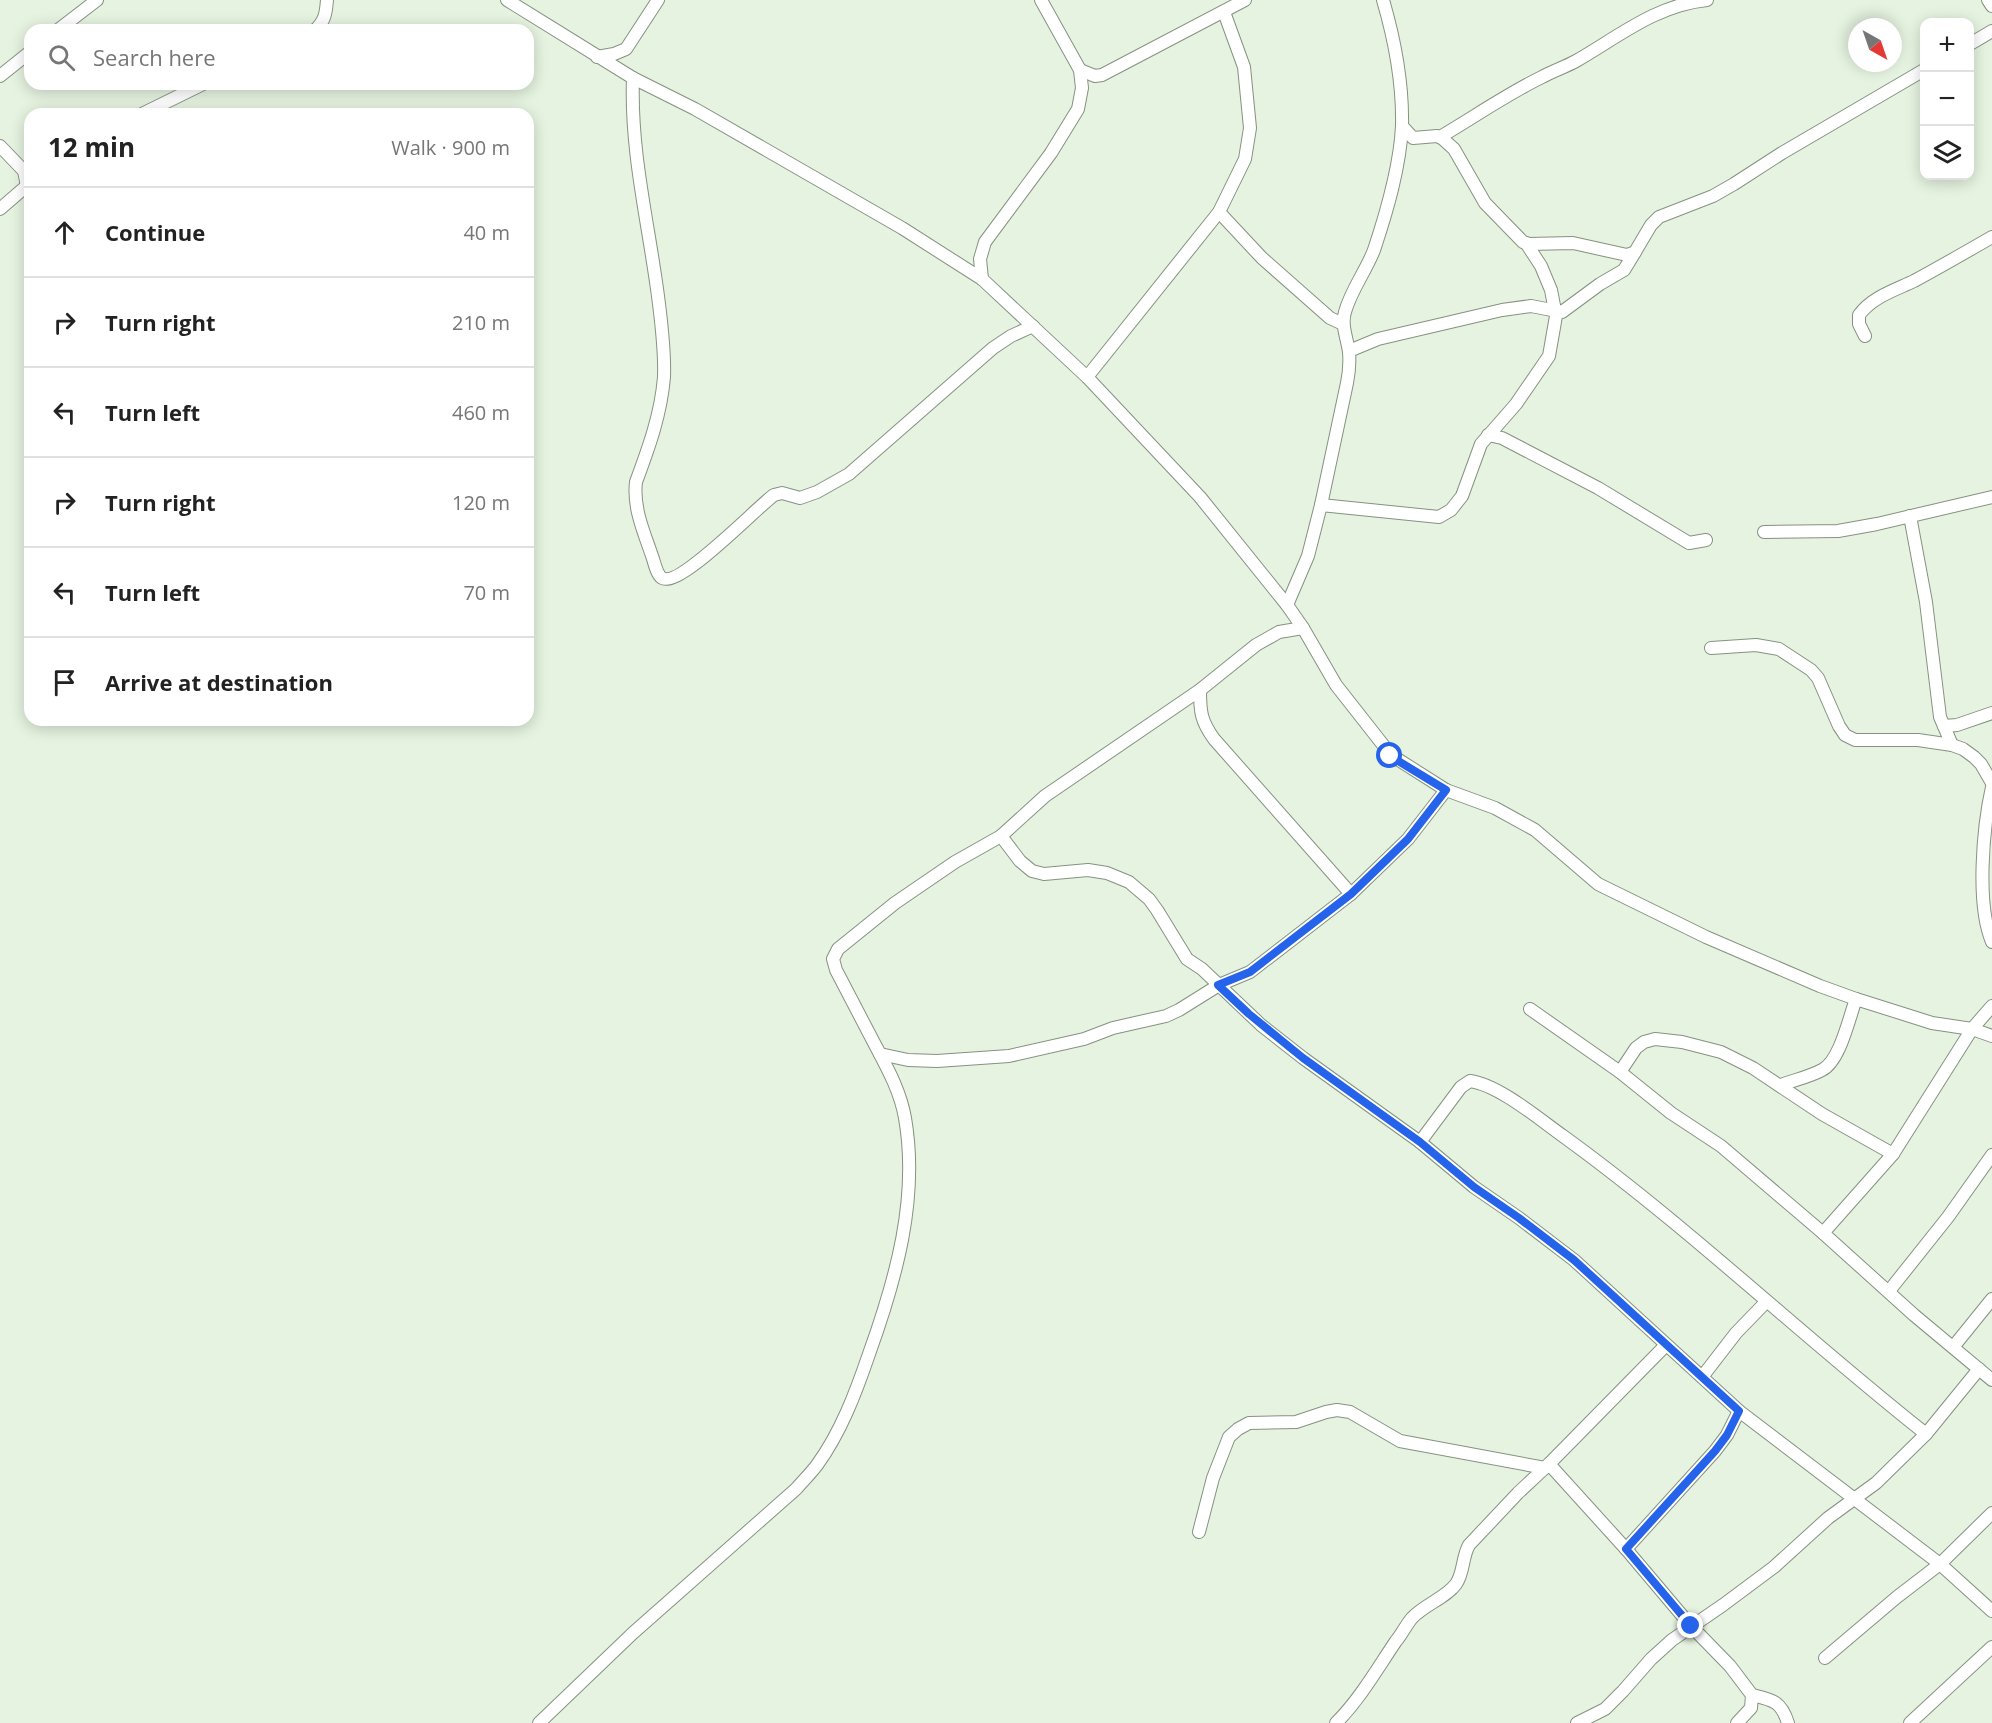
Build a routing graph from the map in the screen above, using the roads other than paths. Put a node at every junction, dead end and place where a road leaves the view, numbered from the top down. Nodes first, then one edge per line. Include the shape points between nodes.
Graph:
1 (97, 0) edge
2 (327, 0) edge
3 (507, 0) edge
4 (658, 0) edge
5 (1041, 0) edge
6 (1245, 0) edge
7 (1383, 0) edge
8 (1707, 0) edge
9 (1988, 0) edge
10 (1992, 6) edge
11 (1224, 12) junction
12 (66, 24) edge
13 (321, 24) edge
14 (1992, 31) edge
15 (1974, 42) edge
16 (626, 50) junction
17 (24, 57) edge
18 (597, 57) junction
19 (1080, 70) junction
20 (1921, 72) edge
21 (0, 76) edge
22 (630, 76) junction
23 (191, 90) edge
24 (154, 108) edge
25 (1402, 126) junction
26 (1440, 137) junction
27 (0, 146) edge
28 (24, 171) edge
29 (24, 188) edge
30 (0, 209) edge
31 (1219, 212) junction
32 (1992, 237) edge
33 (1526, 243) junction
34 (1635, 252) junction
35 (982, 279) junction
36 (1555, 311) junction
37 (1343, 324) junction
38 (1033, 326) junction
39 (1865, 336) dead end
40 (1349, 351) junction
41 (1087, 377) junction
42 (1488, 435) junction
43 (1992, 497) edge
44 (1321, 505) junction
45 (1910, 516) junction
46 (1764, 532) dead end
47 (1706, 540) dead end
48 (1287, 605) junction
49 (1304, 628) junction
50 (1711, 648) dead end
51 (1200, 690) junction
52 (1992, 713) edge
53 (1944, 726) junction
54 (1953, 745) junction
55 (1992, 785) edge
56 (1446, 790) junction
57 (1001, 836) junction
58 (1351, 894) junction
59 (1992, 942) edge
60 (1218, 985) junction
61 (1856, 999) junction
62 (1992, 1006) edge
63 (1530, 1009) dead end
64 (1972, 1029) junction
65 (1992, 1036) edge
66 (880, 1054) junction
67 (1620, 1072) junction
68 (1781, 1085) junction
69 (1420, 1142) junction
70 (1893, 1154) junction
71 (1992, 1155) edge
72 (1823, 1233) junction
73 (1889, 1291) junction
74 (1992, 1299) edge
75 (1766, 1302) junction
76 (1666, 1345) junction
77 (1954, 1346) junction
78 (1979, 1369) junction
79 (1702, 1377) junction
80 (1992, 1380) edge
81 (1739, 1411) junction
82 (1926, 1434) junction
83 (1547, 1466) junction
84 (1854, 1500) junction
85 (1992, 1513) edge
86 (1199, 1532) dead end
87 (1626, 1549) junction
88 (1940, 1564) junction
89 (1992, 1611) edge
90 (1691, 1626) junction
91 (1992, 1647) edge
92 (1825, 1658) dead end
93 (1752, 1695) junction
94 (1590, 1720) edge
95 (539, 1723) edge
96 (1336, 1723) edge
97 (1576, 1723) edge
98 (1737, 1723) edge
99 (1788, 1723) edge
100 (1912, 1723) edge

1 - 12 street
2 - 13 street
3 - 18 street
4 - 16 street
5 - 19 street
6 - 11 street
7 - 25 street via 1399,71
8 - 26 street via 1681,5 1640,21
9 - 10 street
11 - 19 street via 1102,75
11 - 31 street via 1244,67 1250,128 1245,159
14 - 15 street
16 - 18 street
16 - 22 street
17 - 21 street
18 - 22 street
19 - 35 street via 1078,109 1051,153 985,242 980,259
20 - 34 street via 1720,192 1659,217
22 - 35 street via 902,228
22 - 38 street via 634,140 664,342 657,424 635,492 636,507 663,579 670,580 720,544 774,495 800,498 849,474 993,348
23 - 24 street
25 - 26 street via 1413,138
25 - 37 street via 1385,214
26 - 33 street via 1454,149 1485,203
27 - 28 street
29 - 30 street
31 - 37 street via 1262,258 1330,318
31 - 41 street
32 - 39 street via 1864,307 1858,315
33 - 34 street via 1573,243 1627,255
33 - 36 street via 1541,266
34 - 36 street via 1624,270 1562,312
35 - 38 street
36 - 40 street via 1531,306 1502,310 1378,339
36 - 42 street via 1549,356 1516,404
37 - 40 street
38 - 41 street
40 - 44 street via 1349,375
41 - 48 street via 1200,497
42 - 44 street via 1462,496 1443,516
42 - 47 street via 1502,438 1598,488 1689,543
43 - 45 street
44 - 48 street via 1308,556
45 - 46 street via 1838,531
45 - 53 street
48 - 49 street
49 - 51 street via 1269,636
49 - 56 street via 1336,685 1390,756
50 - 54 street via 1756,645 1787,654 1818,678 1839,726 1855,740 1918,740
51 - 57 street via 1045,796
51 - 58 street via 1200,713 1214,739
52 - 53 street
53 - 54 street
54 - 55 street via 1981,764
55 - 59 street via 1984,827 1984,862 1986,921
56 - 58 street via 1408,839
56 - 61 street via 1495,808 1535,830 1598,884 1706,937
57 - 60 street via 1032,871 1044,874 1088,870 1129,882 1149,899 1187,959
57 - 66 street via 895,903 837,949 836,970
58 - 60 street via 1250,972
60 - 66 street via 1166,1016 1044,1049 1009,1056 937,1061
60 - 69 street via 1303,1058
61 - 64 street via 1932,1023
61 - 68 street via 1830,1064
62 - 64 street
63 - 67 street
64 - 65 street
64 - 70 street
66 - 95 street via 905,1118 908,1201 899,1255 878,1328 840,1426 817,1465 796,1489 633,1633
67 - 68 street via 1644,1041 1667,1039 1721,1052
67 - 72 street via 1721,1146
68 - 70 street via 1822,1114
69 - 75 street via 1461,1088 1470,1081 1480,1083 1518,1104 1596,1160
69 - 76 street via 1574,1260
70 - 72 street
71 - 73 street
72 - 73 street
73 - 77 street
74 - 77 street
75 - 79 street
75 - 82 street
76 - 79 street
76 - 83 street
77 - 78 street
78 - 80 street
78 - 82 street
79 - 81 street
81 - 84 street
81 - 87 street via 1715,1451
82 - 84 street
83 - 86 street via 1400,1441 1344,1411 1326,1412 1296,1422 1249,1423 1229,1437
83 - 87 street
83 - 96 street via 1469,1545 1457,1583 1411,1620
84 - 88 street
84 - 90 street via 1774,1567
85 - 88 street
87 - 90 street
88 - 89 street
88 - 92 street
90 - 93 street via 1730,1665
90 - 94 street via 1651,1659
91 - 100 street
93 - 98 street via 1751,1708
93 - 99 street via 1780,1705
94 - 97 street

